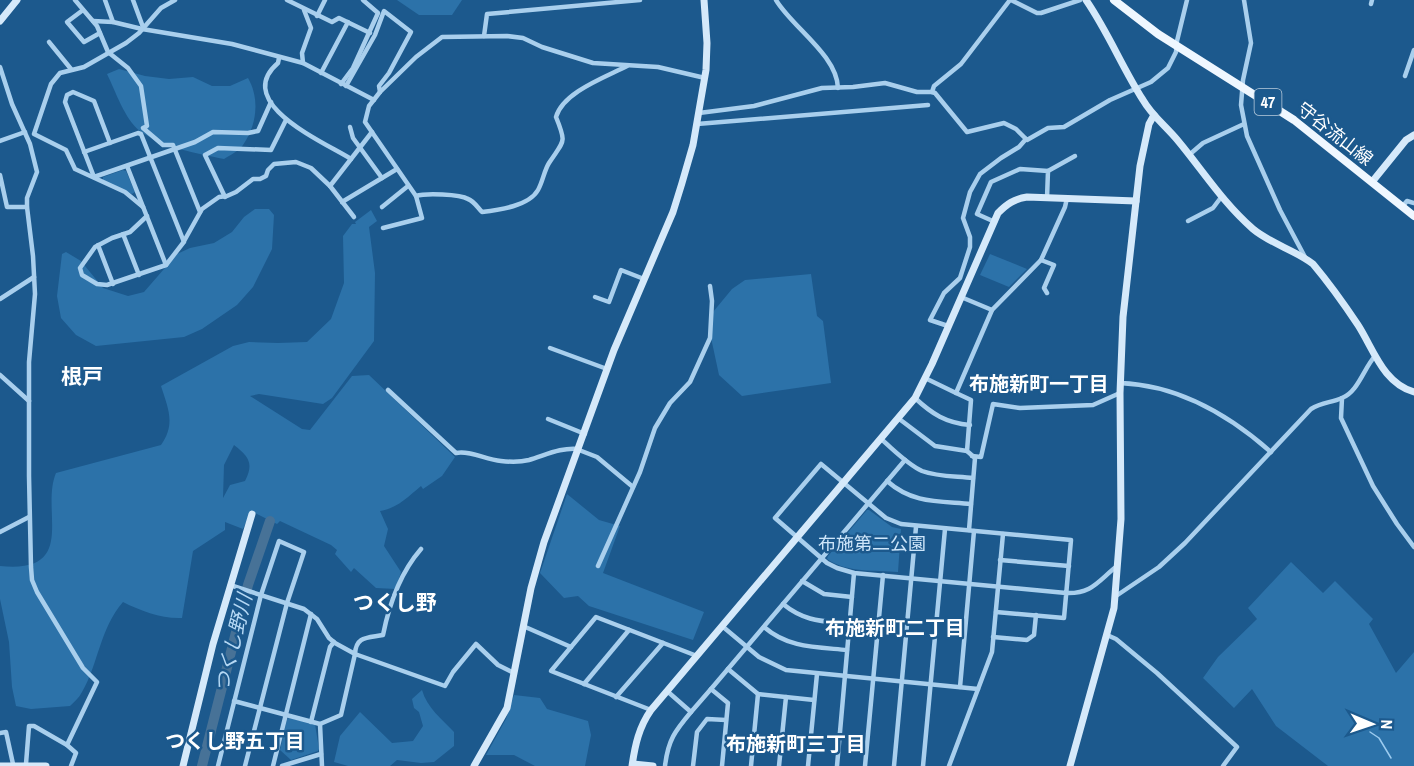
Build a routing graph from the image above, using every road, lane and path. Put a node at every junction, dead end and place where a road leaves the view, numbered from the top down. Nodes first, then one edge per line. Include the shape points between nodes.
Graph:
1 (16, 0) edge
2 (75, 0) edge
3 (105, 0) edge
4 (133, 0) edge
5 (175, 0) edge
6 (325, 0) edge
7 (363, 0) edge
8 (640, 0) edge
9 (704, 0) edge
10 (776, 0) edge
11 (1010, 0) edge
12 (1114, 0) edge
13 (1187, 0) edge
14 (1244, 0) edge
15 (290, 1) edge
16 (1086, 1) edge
17 (83, 10) junction
18 (304, 10) junction
19 (317, 16) junction
20 (0, 21) edge
21 (93, 21) junction
22 (113, 22) junction
23 (348, 22) junction
24 (142, 28) junction
25 (100, 33) junction
26 (370, 33) junction
27 (484, 36) junction
28 (50, 42) dead end
29 (1176, 46) junction
30 (1414, 50) edge
31 (108, 52) junction
32 (279, 58) junction
33 (303, 63) junction
34 (629, 66) junction
35 (0, 67) edge
36 (71, 69) junction
37 (321, 73) junction
38 (1406, 76) dead end
39 (705, 78) junction
40 (344, 85) junction
41 (1136, 87) junction
42 (1243, 87) junction
43 (838, 88) junction
44 (380, 92) junction
45 (932, 92) junction
46 (374, 100) junction
47 (271, 102) junction
48 (928, 105) dead end
49 (699, 113) junction
50 (1154, 115) junction
51 (286, 120) junction
52 (697, 124) junction
53 (1244, 124) junction
54 (350, 127) dead end
55 (25, 132) junction
56 (372, 132) junction
57 (34, 134) junction
58 (1414, 135) edge
59 (1026, 139) junction
60 (0, 141) edge
61 (110, 143) junction
62 (30, 144) junction
63 (360, 147) junction
64 (174, 149) junction
65 (272, 149) junction
66 (84, 152) junction
67 (1075, 156) dead end
68 (1189, 156) junction
69 (150, 158) junction
70 (351, 159) junction
71 (277, 163) junction
72 (127, 166) junction
73 (397, 169) junction
74 (1048, 171) junction
75 (0, 175) edge
76 (94, 177) junction
77 (382, 178) junction
78 (1372, 182) junction
79 (330, 186) junction
80 (408, 186) junction
81 (416, 196) junction
82 (1222, 196) junction
83 (225, 197) junction
84 (1047, 198) junction
85 (1066, 198) junction
86 (1136, 201) junction
87 (342, 202) junction
88 (1414, 203) edge
89 (27, 207) junction
90 (143, 207) junction
91 (382, 207) dead end
92 (1402, 207) junction
93 (200, 213) junction
94 (147, 216) junction
95 (1414, 216) edge
96 (354, 217) dead end
97 (1188, 221) dead end
98 (995, 222) junction
99 (383, 228) dead end
100 (123, 234) junction
101 (184, 242) junction
102 (98, 245) junction
103 (1306, 259) junction
104 (1041, 260) junction
105 (166, 265) junction
106 (139, 274) junction
107 (34, 277) junction
108 (644, 279) junction
109 (113, 284) junction
110 (710, 286) dead end
111 (1047, 293) dead end
112 (595, 297) dead end
113 (961, 297) junction
114 (0, 299) edge
115 (992, 310) junction
116 (948, 326) junction
117 (550, 348) dead end
118 (1375, 356) junction
119 (607, 369) junction
120 (0, 375) edge
121 (925, 378) junction
122 (1120, 383) junction
123 (388, 390) dead end
124 (1414, 392) edge
125 (956, 393) junction
126 (1120, 393) junction
127 (915, 398) junction
128 (1342, 398) junction
129 (30, 401) junction
130 (898, 418) junction
131 (548, 419) dead end
132 (970, 425) junction
133 (585, 434) junction
134 (881, 439) junction
135 (579, 449) junction
136 (967, 451) junction
137 (1270, 452) junction
138 (972, 456) junction
139 (905, 460) junction
140 (974, 478) junction
141 (887, 481) junction
142 (844, 483) junction
143 (633, 487) junction
144 (868, 504) junction
145 (971, 504) junction
146 (252, 514) dead end
147 (29, 517) junction
148 (916, 526) junction
149 (945, 528) junction
150 (971, 531) junction
151 (0, 532) edge
152 (1003, 534) junction
153 (797, 537) junction
154 (1414, 547) edge
155 (421, 549) dead end
156 (821, 559) junction
157 (1000, 560) junction
158 (1119, 565) junction
159 (598, 566) dead end
160 (1069, 566) junction
161 (854, 573) junction
162 (883, 575) junction
163 (911, 578) junction
164 (940, 580) junction
165 (802, 581) junction
166 (969, 583) junction
167 (230, 585) junction
168 (998, 586) junction
169 (1066, 592) junction
170 (261, 595) junction
171 (1116, 596) junction
172 (852, 597) junction
173 (287, 603) junction
174 (783, 604) junction
175 (996, 612) junction
176 (311, 614) junction
177 (1036, 615) junction
178 (850, 624) junction
179 (523, 626) junction
180 (722, 626) junction
181 (764, 627) junction
182 (629, 630) junction
183 (1107, 634) junction
184 (993, 637) junction
185 (334, 642) junction
186 (663, 643) junction
187 (571, 647) junction
188 (747, 648) junction
189 (847, 650) junction
190 (355, 654) junction
191 (697, 656) junction
192 (728, 669) junction
193 (514, 674) junction
194 (817, 674) junction
195 (845, 676) junction
196 (873, 679) junction
197 (902, 682) junction
198 (584, 684) junction
199 (931, 685) junction
200 (960, 687) junction
201 (711, 689) junction
202 (978, 689) junction
203 (667, 691) junction
204 (758, 694) junction
205 (616, 697) junction
206 (786, 697) junction
207 (814, 700) junction
208 (234, 701) junction
209 (259, 708) junction
210 (651, 710) junction
211 (691, 712) junction
212 (286, 715) junction
213 (726, 720) junction
214 (311, 722) junction
215 (320, 724) junction
216 (0, 734) edge
217 (67, 746) junction
218 (321, 754) junction
219 (13, 764) junction
220 (26, 764) junction
221 (0, 765) edge
222 (633, 765) edge
223 (46, 766) edge
224 (71, 766) edge
225 (183, 766) edge
226 (218, 766) edge
227 (245, 766) edge
228 (273, 766) edge
229 (282, 766) edge
230 (322, 766) edge
231 (474, 766) edge
232 (653, 766) edge
233 (665, 766) edge
234 (693, 766) edge
235 (722, 766) edge
236 (751, 766) edge
237 (779, 766) edge
238 (808, 766) edge
239 (837, 766) edge
240 (865, 766) edge
241 (894, 766) edge
242 (923, 766) edge
243 (949, 766) edge
244 (1070, 766) edge
245 (1223, 766) edge

1 - 20 street
2 - 17 street
3 - 22 street
4 - 24 street
5 - 24 street via 160,8
6 - 19 street
7 - 26 street via 378,13
8 - 27 street via 488,14
9 - 39 street
10 - 43 street via 824,56
11 - 16 street via 1036,13
11 - 45 street via 961,64
12 - 29 main road, 守谷流山線 / 47
13 - 29 street
14 - 42 street via 1251,43
15 - 18 street
16 - 41 street
17 - 21 street
17 - 25 street via 67,22 84,42
18 - 19 street
18 - 33 street via 311,28 302,53
19 - 23 street via 332,22 339,18
21 - 22 street
21 - 25 street
22 - 24 street
23 - 26 street
23 - 37 street
24 - 31 street via 126,43
24 - 32 street via 232,44
25 - 31 street
26 - 40 street
27 - 34 street via 523,38 593,63
27 - 44 street via 442,37
28 - 36 street
29 - 41 street via 1168,68 1151,82
29 - 42 main road, 守谷流山線 / 47
30 - 38 street
31 - 36 street via 84,67
31 - 64 street via 128,68 141,86 147,126 143,128 158,142 173,145
32 - 33 street
32 - 47 street via 268,76 266,87
33 - 37 street
34 - 39 street via 658,67
34 - 81 street via 589,85 562,104 556,117 563,142 537,193 531,197 508,208 482,212 465,197 431,193
35 - 55 street
36 - 57 street via 60,73 51,84
37 - 40 street
39 - 49 street
40 - 44 street via 375,35 384,11 411,32 378,86
40 - 46 street
41 - 50 street
41 - 59 street via 1064,127 1048,128
42 - 53 street
42 - 78 main road, 守谷流山線 / 47 via 1294,120
43 - 45 street via 885,83
43 - 49 street
44 - 46 street
45 - 59 street via 967,132 1004,123
46 - 56 street via 365,122
47 - 51 street
47 - 64 street via 258,131 213,132
48 - 52 street
49 - 52 street
50 - 68 street
50 - 86 street via 1142,153
51 - 65 street
51 - 70 street
52 - 108 street via 673,212
53 - 68 street via 1203,143
53 - 103 street via 1280,210
54 - 63 street
55 - 60 street
55 - 62 street
56 - 63 street
56 - 73 street
57 - 62 street
57 - 76 street via 66,150 75,169
58 - 78 street
59 - 116 street via 980,174 970,192 963,218 970,247 960,278 944,293 930,320
61 - 66 street
61 - 66 street via 94,101 73,93 67,95 65,102
61 - 69 street via 141,134
62 - 89 street via 38,172
63 - 70 street
63 - 77 street
64 - 69 street
64 - 93 street
65 - 71 street
65 - 83 street via 218,148 205,155
66 - 76 street
67 - 74 street
68 - 82 street
69 - 72 street
69 - 101 street
70 - 79 street
71 - 79 street via 296,162 311,168
71 - 83 street via 266,176 253,179
72 - 76 street
72 - 90 street
73 - 77 street
73 - 80 street
74 - 84 street
74 - 98 street via 1020,169 992,182 977,214
75 - 89 street via 7,207
76 - 90 street via 125,192
77 - 87 street
78 - 92 main road, 守谷流山線 / 47
79 - 87 street
80 - 81 street
80 - 91 street
81 - 99 street via 422,218
82 - 97 street via 1213,208
82 - 103 street via 1252,228
83 - 93 street via 212,201
84 - 85 street
84 - 98 street via 1027,197 1010,202
85 - 86 street
85 - 104 street
86 - 122 street
87 - 96 street
88 - 92 street via 1407,201
89 - 107 street
90 - 94 street
92 - 95 main road, 守谷流山線 / 47
93 - 101 street
94 - 100 street
94 - 105 street
98 - 113 street
100 - 102 street
100 - 106 street
101 - 105 street
102 - 109 street
102 - 109 street via 80,268 82,275 97,284
103 - 118 street via 1341,299
104 - 111 street via 1054,265 1044,288
104 - 115 street
105 - 106 street
106 - 109 street
107 - 114 street
107 - 129 street
108 - 112 street via 621,270 609,302
108 - 119 street
110 - 143 street via 710,338 690,382 659,421
113 - 115 street
113 - 116 street
115 - 125 street
116 - 121 street
117 - 119 street
118 - 124 street via 1397,385
118 - 128 street
119 - 133 street
120 - 129 street
121 - 125 street
121 - 127 street
122 - 126 street
122 - 137 street via 1151,387 1206,406
123 - 135 street via 456,453 516,461 568,448
125 - 132 street via 971,400
126 - 138 street via 1093,405 1020,408 993,404 981,457
126 - 158 street
127 - 130 street
127 - 132 street via 942,419
128 - 137 street via 1311,409
128 - 154 street via 1341,418 1368,475
129 - 147 street
130 - 134 street
130 - 136 street via 935,446
131 - 133 street
132 - 136 street
133 - 135 street
134 - 139 street
134 - 142 street
135 - 143 street via 597,457
135 - 179 street via 537,564
136 - 138 street
137 - 171 street via 1160,567
138 - 140 street
139 - 140 street via 929,473
139 - 141 street
140 - 145 street
141 - 144 street
141 - 145 street via 914,498
142 - 144 street
142 - 153 street
142 - 153 street via 821,464 775,518
143 - 159 street
144 - 148 street via 893,522
144 - 156 street
145 - 150 street
146 - 167 street
147 - 151 street
147 - 217 street via 32,580 83,668 97,682
148 - 149 street
148 - 163 street
149 - 150 street
149 - 164 street
150 - 152 street
150 - 166 street
152 - 157 street
152 - 160 street via 1071,540
153 - 156 street
153 - 180 street
155 - 190 street via 390,604 382,635 360,640
156 - 161 street
156 - 165 street
157 - 160 street
157 - 168 street
158 - 169 street via 1088,591
158 - 171 street
160 - 169 street
161 - 162 street
161 - 172 street
162 - 163 street
162 - 196 street
163 - 164 street
163 - 197 street
164 - 166 street
164 - 199 street
165 - 172 street via 824,594
165 - 174 street
166 - 168 street
166 - 200 street
167 - 170 street
167 - 225 street
168 - 169 street
168 - 175 street
169 - 177 street via 1064,618
170 - 173 street
170 - 173 street via 279,541 304,552
170 - 208 street
171 - 183 street
172 - 178 street
173 - 176 street
173 - 209 street
174 - 178 street via 810,620
174 - 181 street
175 - 177 street
175 - 184 street
176 - 185 street
176 - 212 street
177 - 184 street via 1034,635 1027,640
178 - 189 street
179 - 187 street
179 - 193 street
180 - 188 street
180 - 191 street
181 - 188 street
181 - 189 street via 777,638 797,646
182 - 186 street
182 - 187 street via 596,617
182 - 198 street
183 - 244 street
183 - 245 street via 1157,673 1237,747
184 - 202 street via 991,657
185 - 190 street
185 - 214 street
186 - 191 street
186 - 205 street
187 - 198 street via 550,671
188 - 192 street
188 - 194 street via 775,666
189 - 195 street
190 - 193 street via 445,686 476,644
190 - 215 street via 341,715
191 - 203 street
192 - 201 street
192 - 204 street
193 - 231 street via 507,708
194 - 195 street
194 - 207 street
195 - 196 street
195 - 239 street
196 - 197 street
196 - 240 street
197 - 199 street
197 - 241 street
198 - 205 street
199 - 200 street
199 - 242 street
200 - 202 street
201 - 211 street
201 - 213 street via 728,703
202 - 243 street
203 - 210 street
203 - 211 street
204 - 206 street
204 - 236 street
205 - 210 street
206 - 207 street
206 - 237 street
207 - 238 street
208 - 209 street
208 - 226 street
209 - 212 street
209 - 227 street
210 - 222 street via 635,744
211 - 233 street via 668,744
212 - 214 street
212 - 228 street
213 - 234 street via 707,718 697,732
213 - 235 street
214 - 215 street
215 - 218 street
216 - 219 street via 6,732
217 - 220 street via 29,726
217 - 224 street via 76,753
218 - 229 street
218 - 230 street
219 - 220 street
219 - 221 street
220 - 223 street
222 - 232 street

